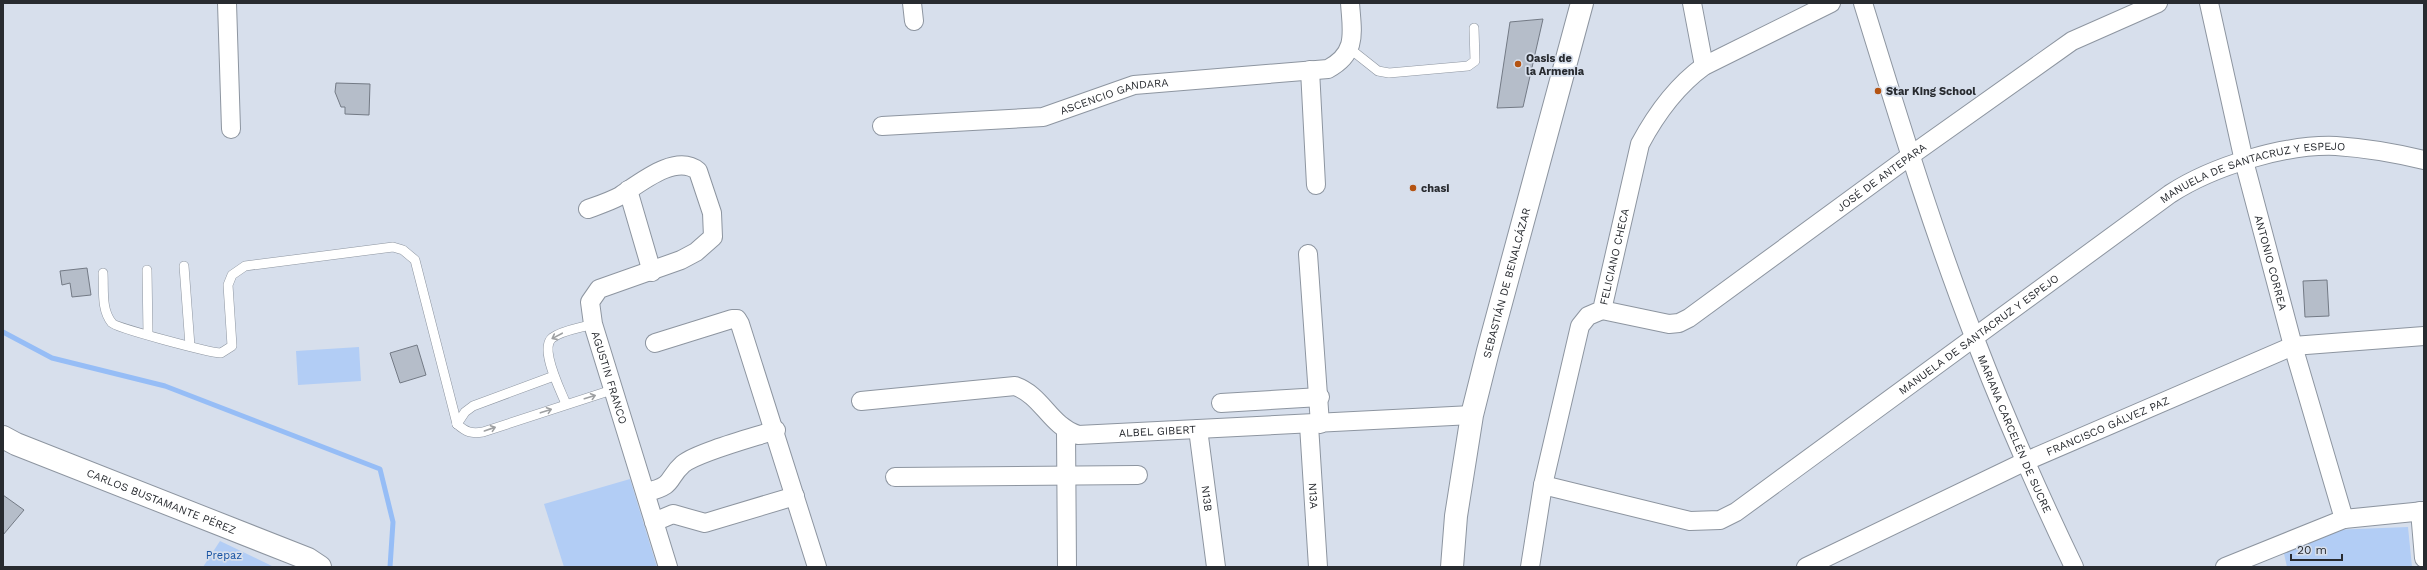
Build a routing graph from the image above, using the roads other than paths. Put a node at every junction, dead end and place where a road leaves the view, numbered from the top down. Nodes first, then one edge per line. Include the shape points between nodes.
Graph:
1 (227, 3) edge
2 (912, 3) edge
3 (1350, 3) edge
4 (1582, 3) edge
5 (1692, 3) edge
6 (1831, 3) edge
7 (1863, 3) edge
8 (2158, 3) edge
9 (2209, 3) edge
10 (914, 21) dead end
11 (1474, 28) dead end
12 (1346, 53) junction
13 (1704, 66) junction
14 (1310, 70) junction
15 (882, 126) dead end
16 (231, 129) dead end
17 (1910, 156) junction
18 (2424, 160) edge
19 (2244, 161) junction
20 (1316, 185) dead end
21 (628, 190) junction
22 (588, 209) dead end
23 (1308, 254) dead end
24 (184, 266) dead end
25 (147, 270) dead end
26 (652, 272) junction
27 (103, 273) dead end
28 (1602, 310) junction
29 (593, 324) junction
30 (148, 334) junction
31 (2424, 336) edge
32 (1974, 338) junction
33 (655, 343) dead end
34 (190, 346) junction
35 (2293, 346) junction
36 (554, 376) junction
37 (615, 389) junction
38 (1320, 396) junction
39 (861, 401) dead end
40 (1221, 403) dead end
41 (566, 404) junction
42 (1472, 415) junction
43 (457, 424) junction
44 (1314, 424) junction
45 (1198, 429) junction
46 (776, 430) junction
47 (1066, 431) junction
48 (3, 437) edge
49 (2024, 462) junction
50 (1066, 474) junction
51 (1138, 475) dead end
52 (895, 476) dead end
53 (1543, 485) junction
54 (647, 492) junction
55 (795, 496) junction
56 (2422, 511) edge
57 (2344, 519) junction
58 (654, 522) junction
59 (2424, 558) edge
60 (320, 567) edge
61 (668, 567) edge
62 (818, 567) edge
63 (1067, 567) edge
64 (1216, 567) edge
65 (1318, 567) edge
66 (1452, 567) edge
67 (1530, 567) edge
68 (1806, 567) edge
69 (2074, 567) edge
70 (2225, 567) edge

1 - 16 street
2 - 10 street
3 - 12 street via 1353,38
4 - 42 main road, SEBASTIÁN DE BENALCÁZAR
5 - 13 street
6 - 13 street, FELICIANO CHECA
7 - 17 street, MARIANA CARCELÉN DE SUCRE
8 - 17 street, JOSÉ DE ANTEPARA via 2081,36
9 - 19 street, ANTONIO CORREA
11 - 12 lane via 1475,61 1468,66 1389,73 1378,71
12 - 14 street, ASCENCIO GANDARA via 1328,69
13 - 28 street, FELICIANO CHECA via 1662,106 1640,144
14 - 15 street, ASCENCIO GANDARA via 1134,84 1043,117
14 - 20 street
17 - 28 street, JOSÉ DE ANTEPARA via 1684,321 1669,324
17 - 32 street, MARIANA CARCELÉN DE SUCRE
18 - 19 street, MANUELA DE SANTACRUZ Y ESPEJO via 2378,150 2335,146 2292,150
19 - 32 street, MANUELA DE SANTACRUZ Y ESPEJO via 2183,186
19 - 35 street, ANTONIO CORREA
21 - 22 street
21 - 26 street
21 - 26 street, AGUSTIN FRANCO via 647,178 687,164 698,171 712,213 713,237 696,252
23 - 38 street, N13A
24 - 34 lane
25 - 30 lane
26 - 29 street, AGUSTIN FRANCO via 599,289 590,302
27 - 30 lane via 105,311 113,324 126,330
28 - 53 street, FELICIANO CHECA via 1588,316 1580,326
29 -> 36 lane via 551,338 548,354
29 - 37 street, AGUSTIN FRANCO
30 - 34 lane
31 - 35 street, FRANCISCO GÁLVEZ PAZ
32 - 49 street, MARIANA CARCELÉN DE SUCRE
32 - 53 street, MANUELA DE SANTACRUZ Y ESPEJO via 1736,512 1720,520 1690,521
33 - 46 street via 737,319
34 - 43 lane via 221,353 232,346 228,285 232,275 245,266 398,248 410,254 415,260
35 - 49 street, FRANCISCO GÁLVEZ PAZ
35 - 57 street, ANTONIO CORREA
36 - 41 lane
36 - 43 lane via 473,406
41 -> 37 lane
37 - 54 street, AGUSTIN FRANCO
38 - 40 street
38 - 44 street, N13A
39 - 47 street via 1015,386 1026,390
43 -> 41 lane via 465,431 482,432
42 - 44 street, ALBEL GIBERT
42 - 66 main road, SEBASTIÁN DE BENALCÁZAR via 1456,516
44 - 45 street, ALBEL GIBERT
44 - 65 street, N13A
45 - 47 street, ALBEL GIBERT via 1078,435
45 - 64 street, N13B
46 - 54 street via 683,464 663,489
46 - 55 street
47 - 50 street
48 - 60 main road, CARLOS BUSTAMANTE PÉREZ via 308,559
49 - 68 street, FRANCISCO GÁLVEZ PAZ
49 - 69 street, MARIANA CARCELÉN DE SUCRE
50 - 51 street
50 - 52 street
50 - 63 street
53 - 67 street, FELICIANO CHECA
54 - 58 street, AGUSTIN FRANCO
55 - 58 street via 705,522 673,514
55 - 62 street
56 - 57 street
56 - 59 street
57 - 70 street
58 - 61 street, AGUSTIN FRANCO

